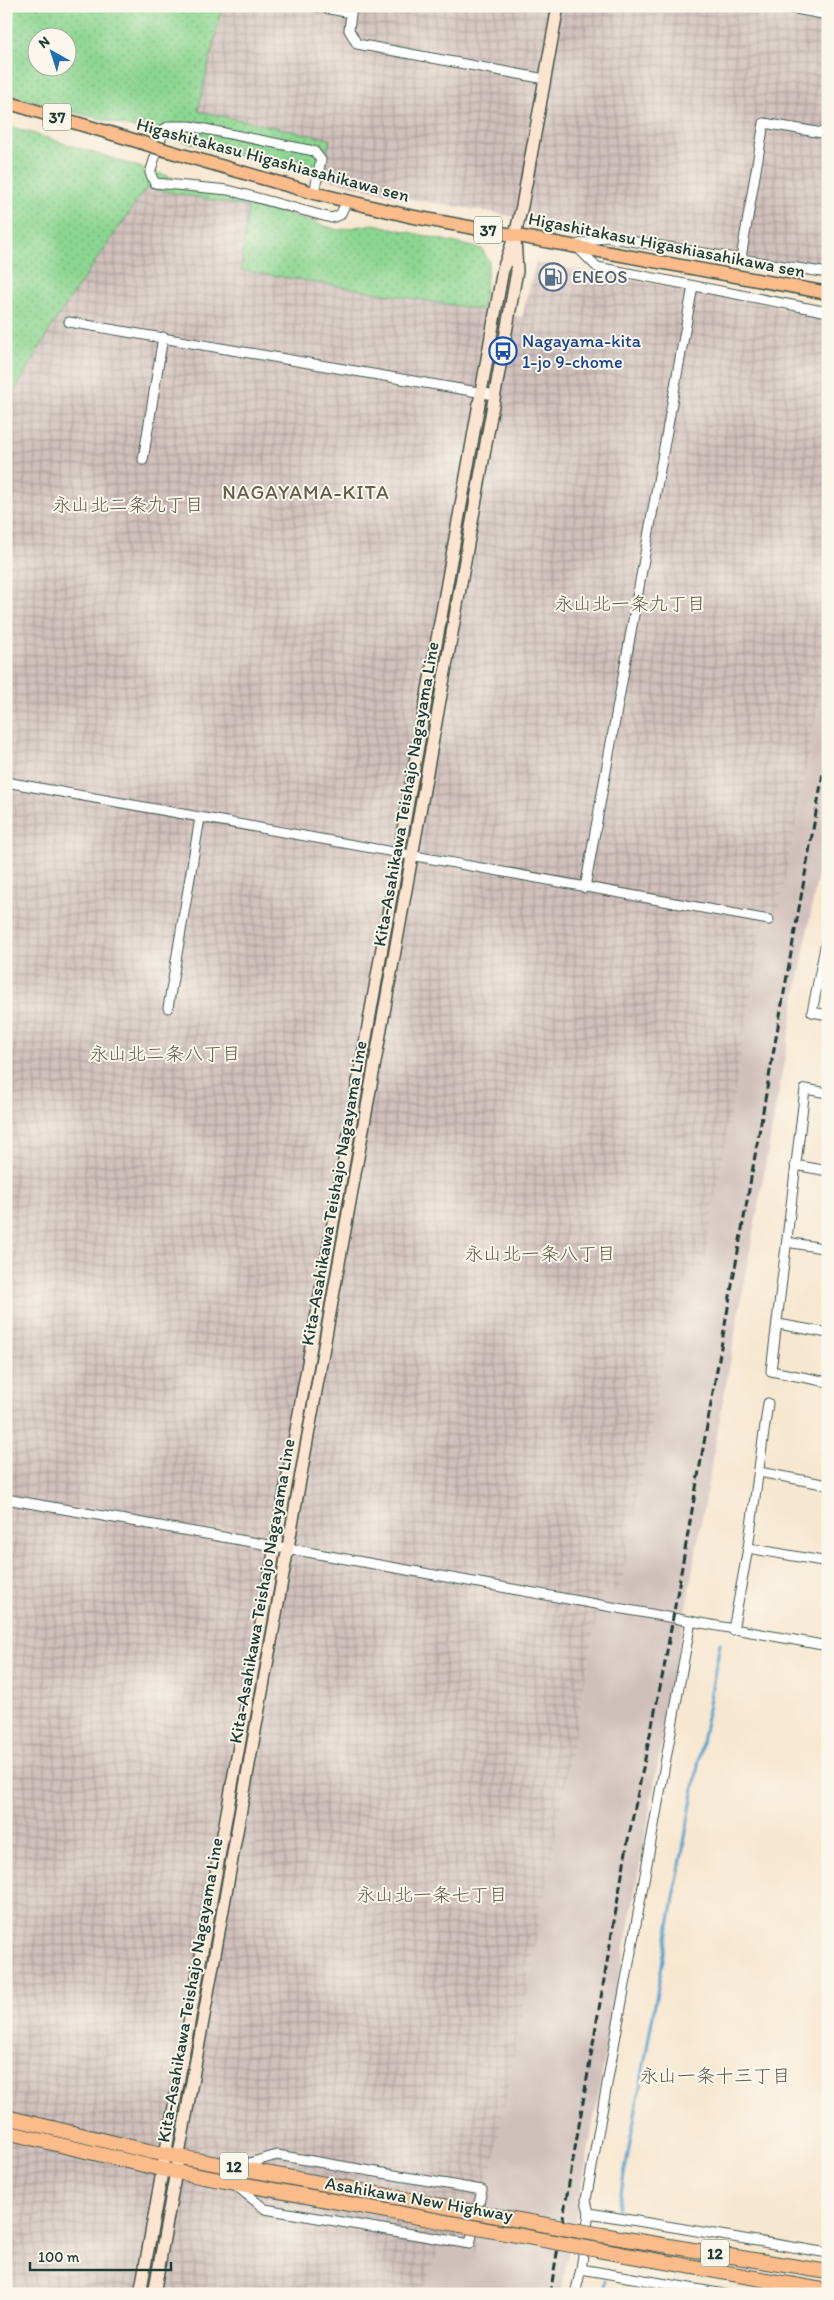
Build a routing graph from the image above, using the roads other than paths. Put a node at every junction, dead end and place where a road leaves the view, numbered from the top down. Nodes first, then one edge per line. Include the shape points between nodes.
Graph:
1 (314, 6) edge
2 (558, 6) edge
3 (779, 6) edge
4 (351, 10) edge
5 (828, 15) edge
6 (545, 79) junction
7 (6, 102) edge
8 (828, 134) edge
9 (314, 193) junction
10 (347, 201) junction
11 (515, 234) junction
12 (574, 245) junction
13 (741, 258) junction
14 (828, 272) edge
15 (693, 286) junction
16 (822, 292) edge
17 (828, 312) edge
18 (69, 322) dead end
19 (163, 337) junction
20 (481, 393) junction
21 (495, 395) junction
22 (143, 460) dead end
23 (6, 782) edge
24 (200, 818) junction
25 (400, 854) junction
26 (412, 857) junction
27 (585, 888) junction
28 (769, 920) dead end
29 (828, 932) edge
30 (168, 1008) dead end
31 (828, 1015) edge
32 (828, 1093) edge
33 (795, 1165) junction
34 (828, 1171) edge
35 (787, 1242) junction
36 (828, 1249) edge
37 (778, 1324) junction
38 (828, 1332) edge
39 (828, 1382) edge
40 (768, 1402) dead end
41 (759, 1472) junction
42 (828, 1484) edge
43 (6, 1500) edge
44 (274, 1546) junction
45 (287, 1548) junction
46 (748, 1548) junction
47 (828, 1562) edge
48 (691, 1621) junction
49 (733, 1630) junction
50 (828, 1646) edge
51 (6, 2117) edge
52 (6, 2132) edge
53 (171, 2155) junction
54 (237, 2167) junction
55 (168, 2170) junction
56 (233, 2184) junction
57 (589, 2213) junction
58 (828, 2253) edge
59 (581, 2269) junction
60 (828, 2272) edge
61 (828, 2291) edge
62 (140, 2294) edge
63 (154, 2294) edge
64 (574, 2294) edge
65 (724, 2294) edge

1 - 4 street
2 - 6 main road, Kita-Asahikawa Teishajo Nagayama Line
3 - 5 street
4 - 6 street via 348,30 357,44
6 - 11 main road, Kita-Asahikawa Teishajo Nagayama Line
7 - 9 main road, Higashitakasu Higashiasahikawa sen / 37, bridge
8 - 13 street via 764,123
9 - 10 main road, Higashitakasu Higashiasahikawa sen / 37
9 - 10 street via 320,160 314,151 190,126 164,129 150,174 156,183 228,190 331,218 340,215
10 - 11 main road, Higashitakasu Higashiasahikawa sen / 37 via 409,216
11 - 12 main road, Higashitakasu Higashiasahikawa sen / 37
11 - 20 main road, Kita-Asahikawa Teishajo Nagayama Line via 502,269
11 - 21 main road, Kita-Asahikawa Teishajo Nagayama Line via 517,271
12 - 13 street via 606,237
12 - 15 street via 597,267
12 - 16 main road, Higashitakasu Higashiasahikawa sen / 37
13 - 14 street
15 - 17 street
15 - 27 street
18 - 19 street
19 - 20 street
19 - 22 street
20 - 21 street
20 - 25 main road, Kita-Asahikawa Teishajo Nagayama Line
21 - 26 main road, Kita-Asahikawa Teishajo Nagayama Line
23 - 24 street
24 - 25 street
24 - 30 street
25 - 26 street
25 - 44 main road, Kita-Asahikawa Teishajo Nagayama Line
26 - 27 street
26 - 45 main road, Kita-Asahikawa Teishajo Nagayama Line
27 - 28 street
29 - 31 street via 812,1012
32 - 33 street via 805,1089
33 - 34 street
33 - 35 street
35 - 36 street
35 - 37 street
37 - 38 street
37 - 39 street via 771,1371
40 - 41 street
41 - 42 street
41 - 46 street
43 - 44 street
44 - 45 street
44 - 53 main road, Kita-Asahikawa Teishajo Nagayama Line
45 - 48 street
45 - 53 main road, Kita-Asahikawa Teishajo Nagayama Line
46 - 47 street
46 - 49 street
48 - 49 street
48 - 57 street via 586,2200
49 - 50 street
51 - 53 highway, Asahikawa New Highway / 12
52 - 55 highway, Asahikawa New Highway / 12
53 - 54 highway, Asahikawa New Highway / 12
53 - 55 main road
54 - 56 street via 277,2155 482,2190 470,2244 266,2209
54 - 60 highway, Asahikawa New Highway / 12, bridge via 602,2235
55 - 56 highway, Asahikawa New Highway / 12
55 - 62 main road
55 - 63 main road
56 - 61 highway, Asahikawa New Highway / 12, bridge
57 - 58 street
57 - 59 street
59 - 64 street
59 - 65 street

